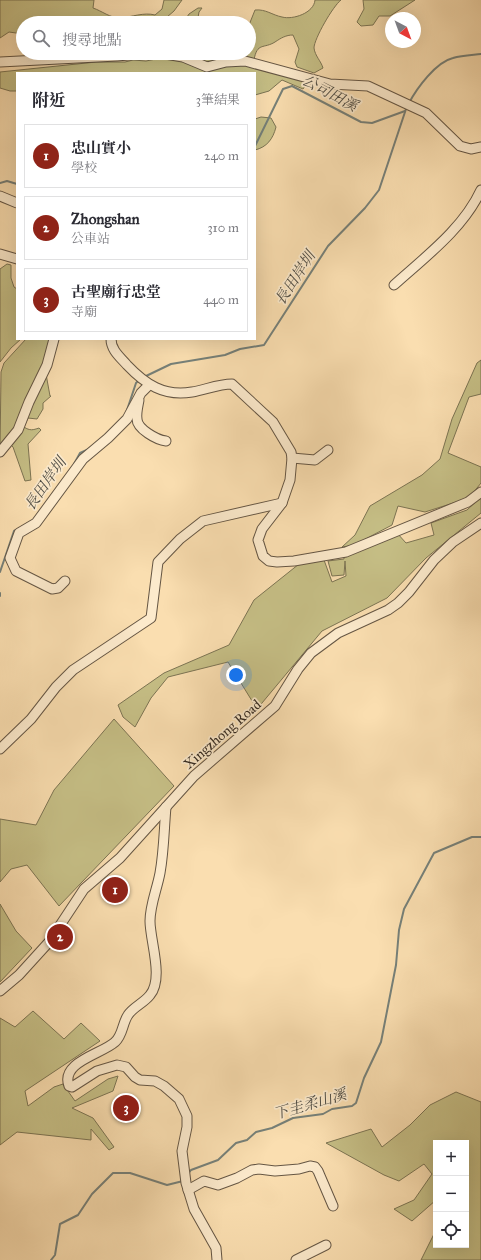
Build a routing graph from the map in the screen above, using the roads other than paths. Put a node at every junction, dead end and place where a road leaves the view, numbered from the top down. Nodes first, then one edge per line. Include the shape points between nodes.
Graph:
1 (39, 60) edge
2 (190, 60) edge
3 (0, 62) edge
4 (481, 147) edge
5 (481, 190) edge
6 (0, 196) edge
7 (16, 203) edge
8 (0, 254) edge
9 (16, 259) edge
10 (394, 284) dead end
11 (54, 340) edge
12 (111, 340) edge
13 (147, 384) junction
14 (141, 393) junction
15 (166, 440) dead end
16 (328, 450) dead end
17 (0, 452) edge
18 (292, 458) junction
19 (481, 492) edge
20 (282, 503) junction
21 (481, 524) edge
22 (65, 581) dead end
23 (0, 749) edge
24 (166, 807) junction
25 (0, 991) edge
26 (187, 1187) junction
27 (333, 1206) dead end
28 (326, 1245) dead end
29 (217, 1260) edge
30 (296, 1260) edge

1 - 3 street
2 - 4 street via 207,67 245,61 330,84 368,86 426,113 460,146 471,149
5 - 10 street via 448,237
6 - 7 street
8 - 9 street
11 - 17 street via 47,365 24,418 18,430
12 - 13 street via 114,351
13 - 14 street
13 - 18 street via 179,394 232,384 273,422
14 - 15 street via 136,420 146,431 160,440
14 - 22 street via 126,419 83,459 36,523 16,537 10,558 16,571 52,589 58,588
16 - 18 street via 315,460
18 - 20 street via 290,480
19 - 20 street via 468,502 346,552 269,561 263,556 258,540 262,529
20 - 23 street via 203,521 180,539 158,562 151,618 73,670 31,719
21 - 24 street, Xingzhong Road via 454,542 434,560 398,603 338,633 310,653 271,710 194,776
24 - 25 street, Xingzhong Road via 120,858 84,889 49,942 19,975
24 - 26 street via 162,863 150,913 156,966 154,988 129,1014 119,1038 72,1068 67,1080 72,1087 97,1071 117,1065 126,1067 140,1080 155,1081 172,1091 187,1116 182,1151
26 - 27 street via 204,1181 218,1185 252,1170 287,1170 310,1166 318,1171
26 - 29 street via 194,1209 216,1248
28 - 30 street

